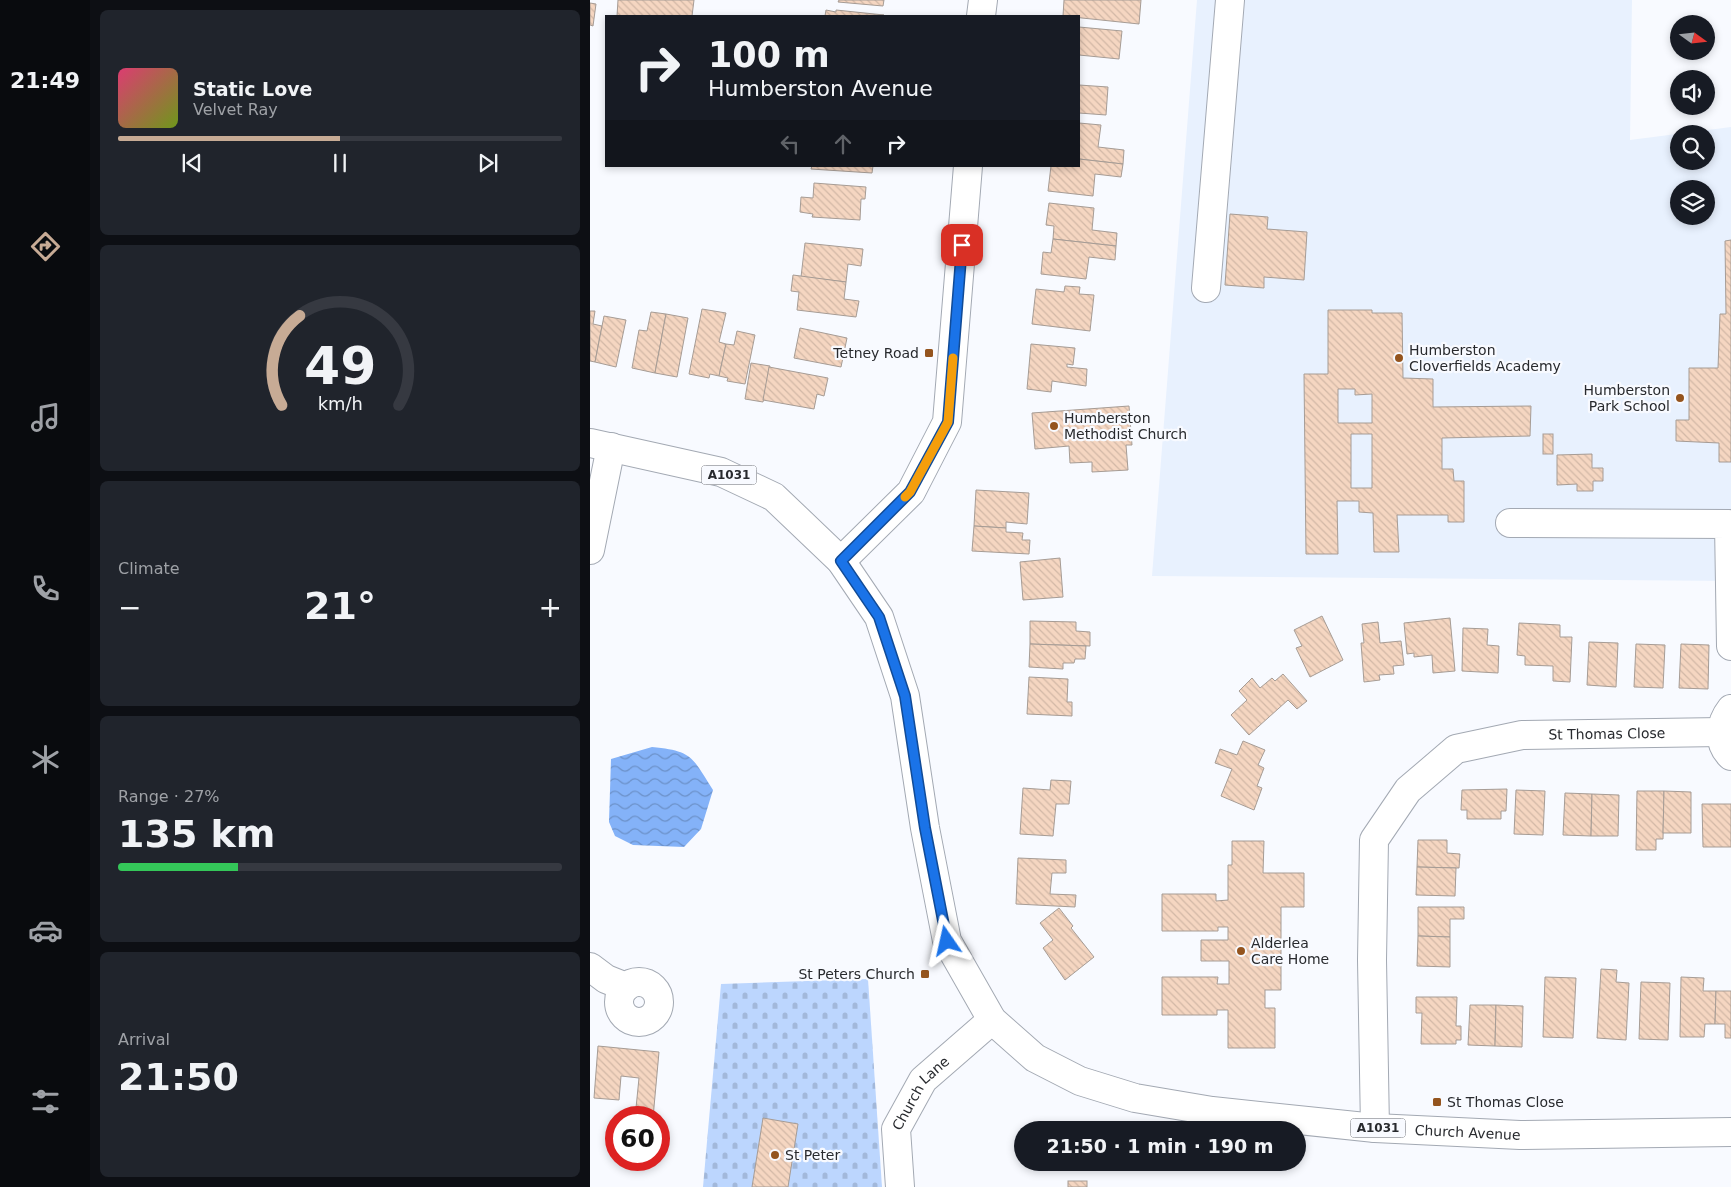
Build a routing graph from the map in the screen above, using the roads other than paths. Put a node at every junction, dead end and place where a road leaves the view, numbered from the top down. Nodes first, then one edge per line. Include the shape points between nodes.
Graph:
1 (982, 0) edge
2 (1230, 0) edge
3 (981, 15) edge
4 (968, 167) edge
5 (1206, 288) dead end
6 (600, 445) edge
7 (1510, 523) dead end
8 (590, 550) edge
9 (841, 561) junction
10 (1731, 646) edge
11 (1728, 733) edge
12 (590, 967) edge
13 (626, 987) dead end
14 (992, 1020) junction
15 (1375, 1128) junction
16 (1731, 1132) edge
17 (900, 1187) edge

1 - 3 main road
2 - 5 main road
4 - 9 main road via 948,422 910,492
6 - 8 main road
6 - 9 main road, A1031 via 721,472 774,497
7 - 10 main road via 1729,524
9 - 14 main road, A1031 via 879,617 905,696 925,828 947,941
11 - 15 main road, St Thomas Close via 1522,735 1456,749 1408,790 1374,840
12 - 13 main road via 606,979
14 - 15 main road, Church Avenue / A1031 via 1035,1058 1080,1081 1135,1098 1212,1111
14 - 17 main road, Church Lane via 923,1080 896,1129
15 - 16 main road, Church Avenue / A1031 via 1520,1135

